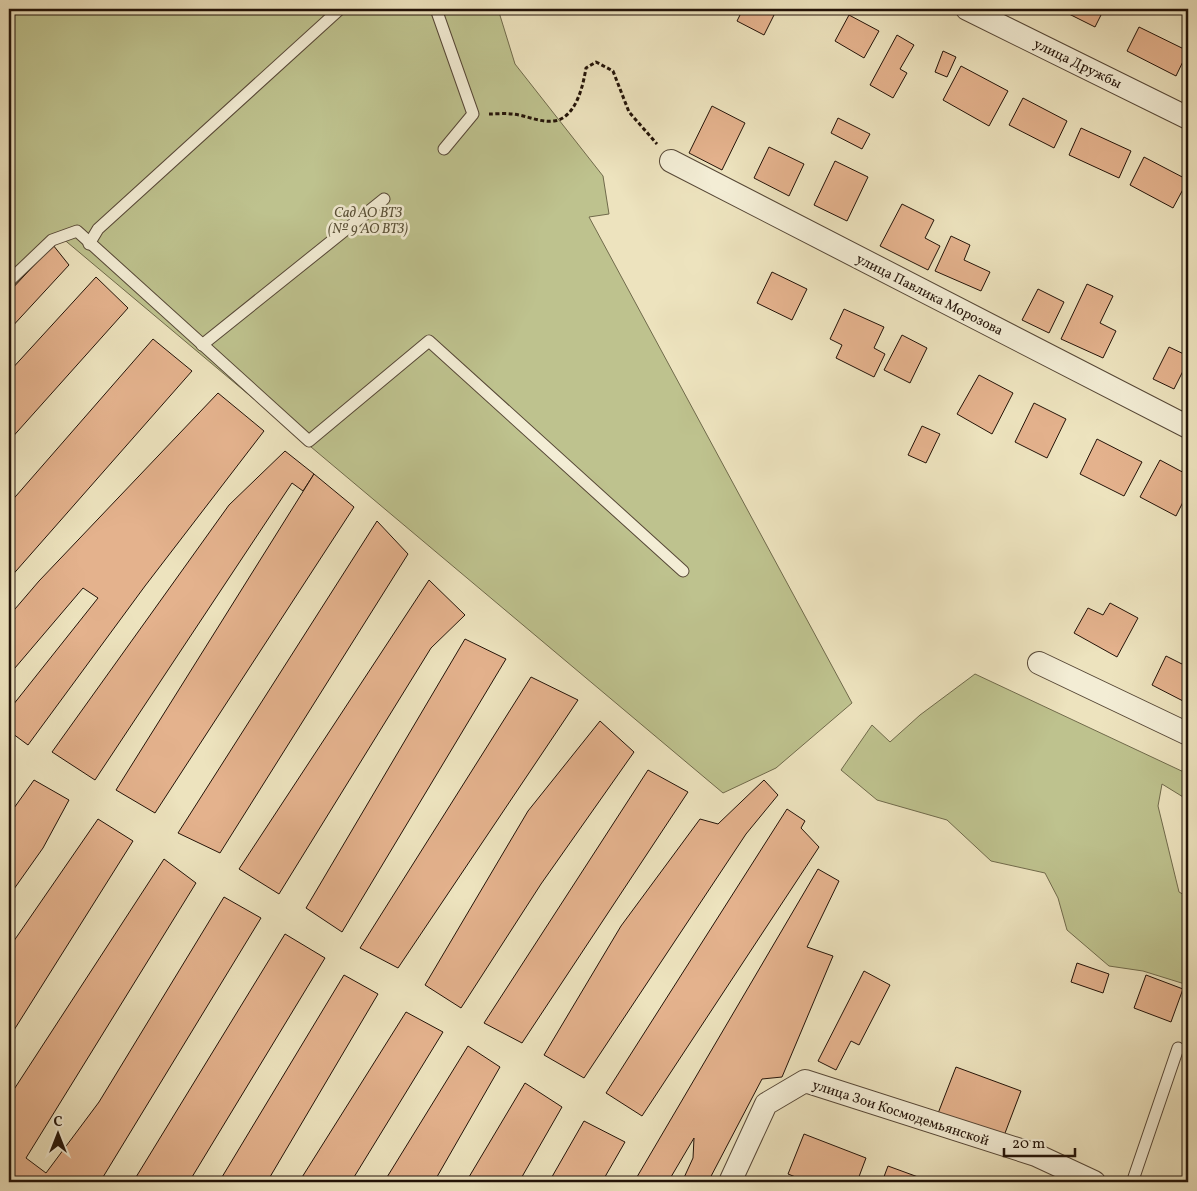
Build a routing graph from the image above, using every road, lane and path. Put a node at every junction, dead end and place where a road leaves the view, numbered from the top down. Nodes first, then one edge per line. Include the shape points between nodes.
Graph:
1 (340, 9) edge
2 (436, 9) edge
3 (967, 9) edge
4 (473, 114) junction
5 (1188, 118) edge
6 (444, 149) dead end
7 (671, 161) joint
8 (384, 200) dead end
9 (89, 244) junction
10 (9, 282) edge
11 (202, 345) junction
12 (1188, 427) edge
13 (683, 571) dead end
14 (1039, 663) dead end
15 (1188, 734) edge
16 (1178, 1048) dead end
17 (730, 1182) edge
18 (1094, 1182) edge
19 (1134, 1182) edge

1 - 9 lane via 98,229
2 - 4 lane
3 - 5 street, улица Дружбы
4 - 6 lane
4 - 7 path via 512,114 555,121 568,114 579,95 586,68 596,62 613,71 629,112
7 - 12 street, улица Павлика Морозова
8 - 11 lane
9 - 10 lane via 77,231 52,240
9 - 11 lane
11 - 13 lane via 310,442 429,341
14 - 15 street
16 - 19 lane
17 - 18 street, улица Зои Космодемьянской via 766,1104 806,1081 1036,1156

